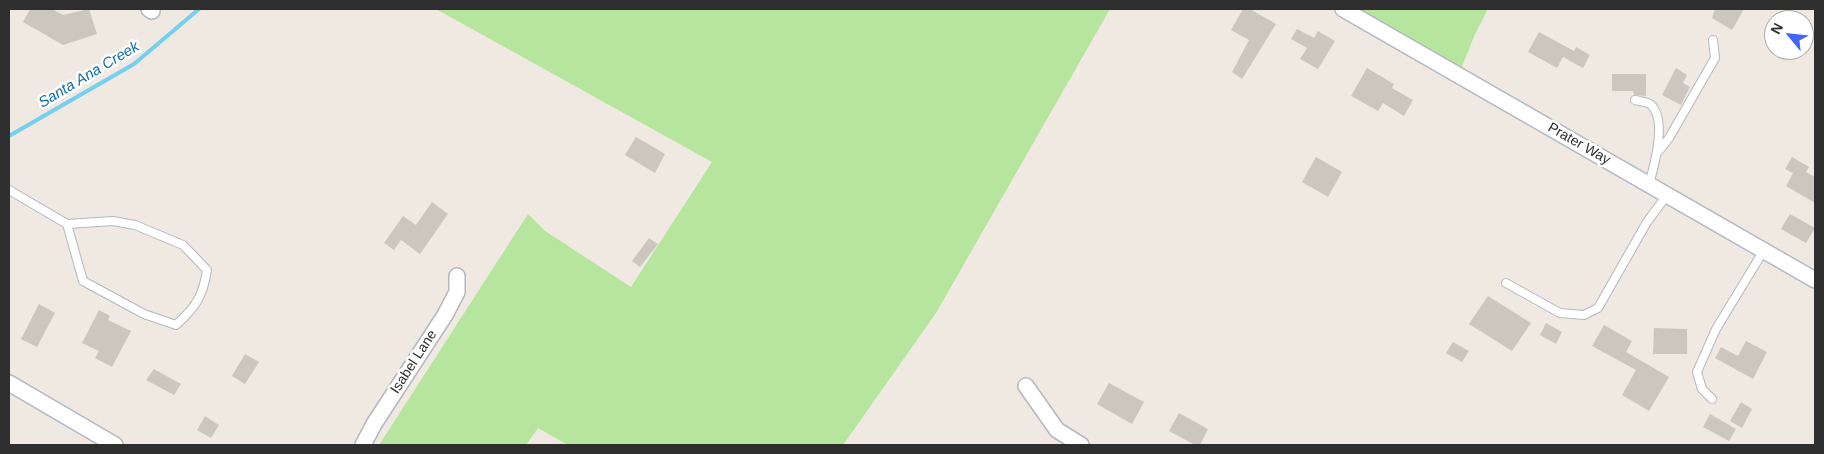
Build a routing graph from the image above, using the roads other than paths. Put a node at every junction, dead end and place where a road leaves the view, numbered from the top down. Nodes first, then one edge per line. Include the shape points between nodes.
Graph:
1 (1343, 9) edge
2 (1713, 40) dead end
3 (1635, 100) dead end
4 (1658, 152) junction
5 (1648, 184) junction
6 (9, 190) edge
7 (1667, 195) junction
8 (67, 224) junction
9 (1764, 250) junction
10 (457, 276) dead end
11 (1815, 280) edge
12 (1506, 283) dead end
13 (9, 383) edge
14 (1026, 386) dead end
15 (1712, 400) dead end
16 (115, 445) edge
17 (363, 445) edge
18 (1081, 445) edge

1 - 5 street, Prater Way
2 - 4 lane via 1715,58
3 - 4 lane via 1650,104 1655,112
4 - 5 lane
5 - 7 street, Prater Way
6 - 8 lane
7 - 9 street, Prater Way
7 - 12 lane via 1598,308 1584,315 1560,313
8 - 8 lane via 113,221 135,225 183,245 206,270 204,291 192,311 176,325 144,314 83,281
9 - 11 street, Prater Way
9 - 15 lane via 1716,329 1697,372 1702,389
10 - 17 street, Isabel Lane via 459,287 449,307
13 - 16 street
14 - 18 street via 1057,430

